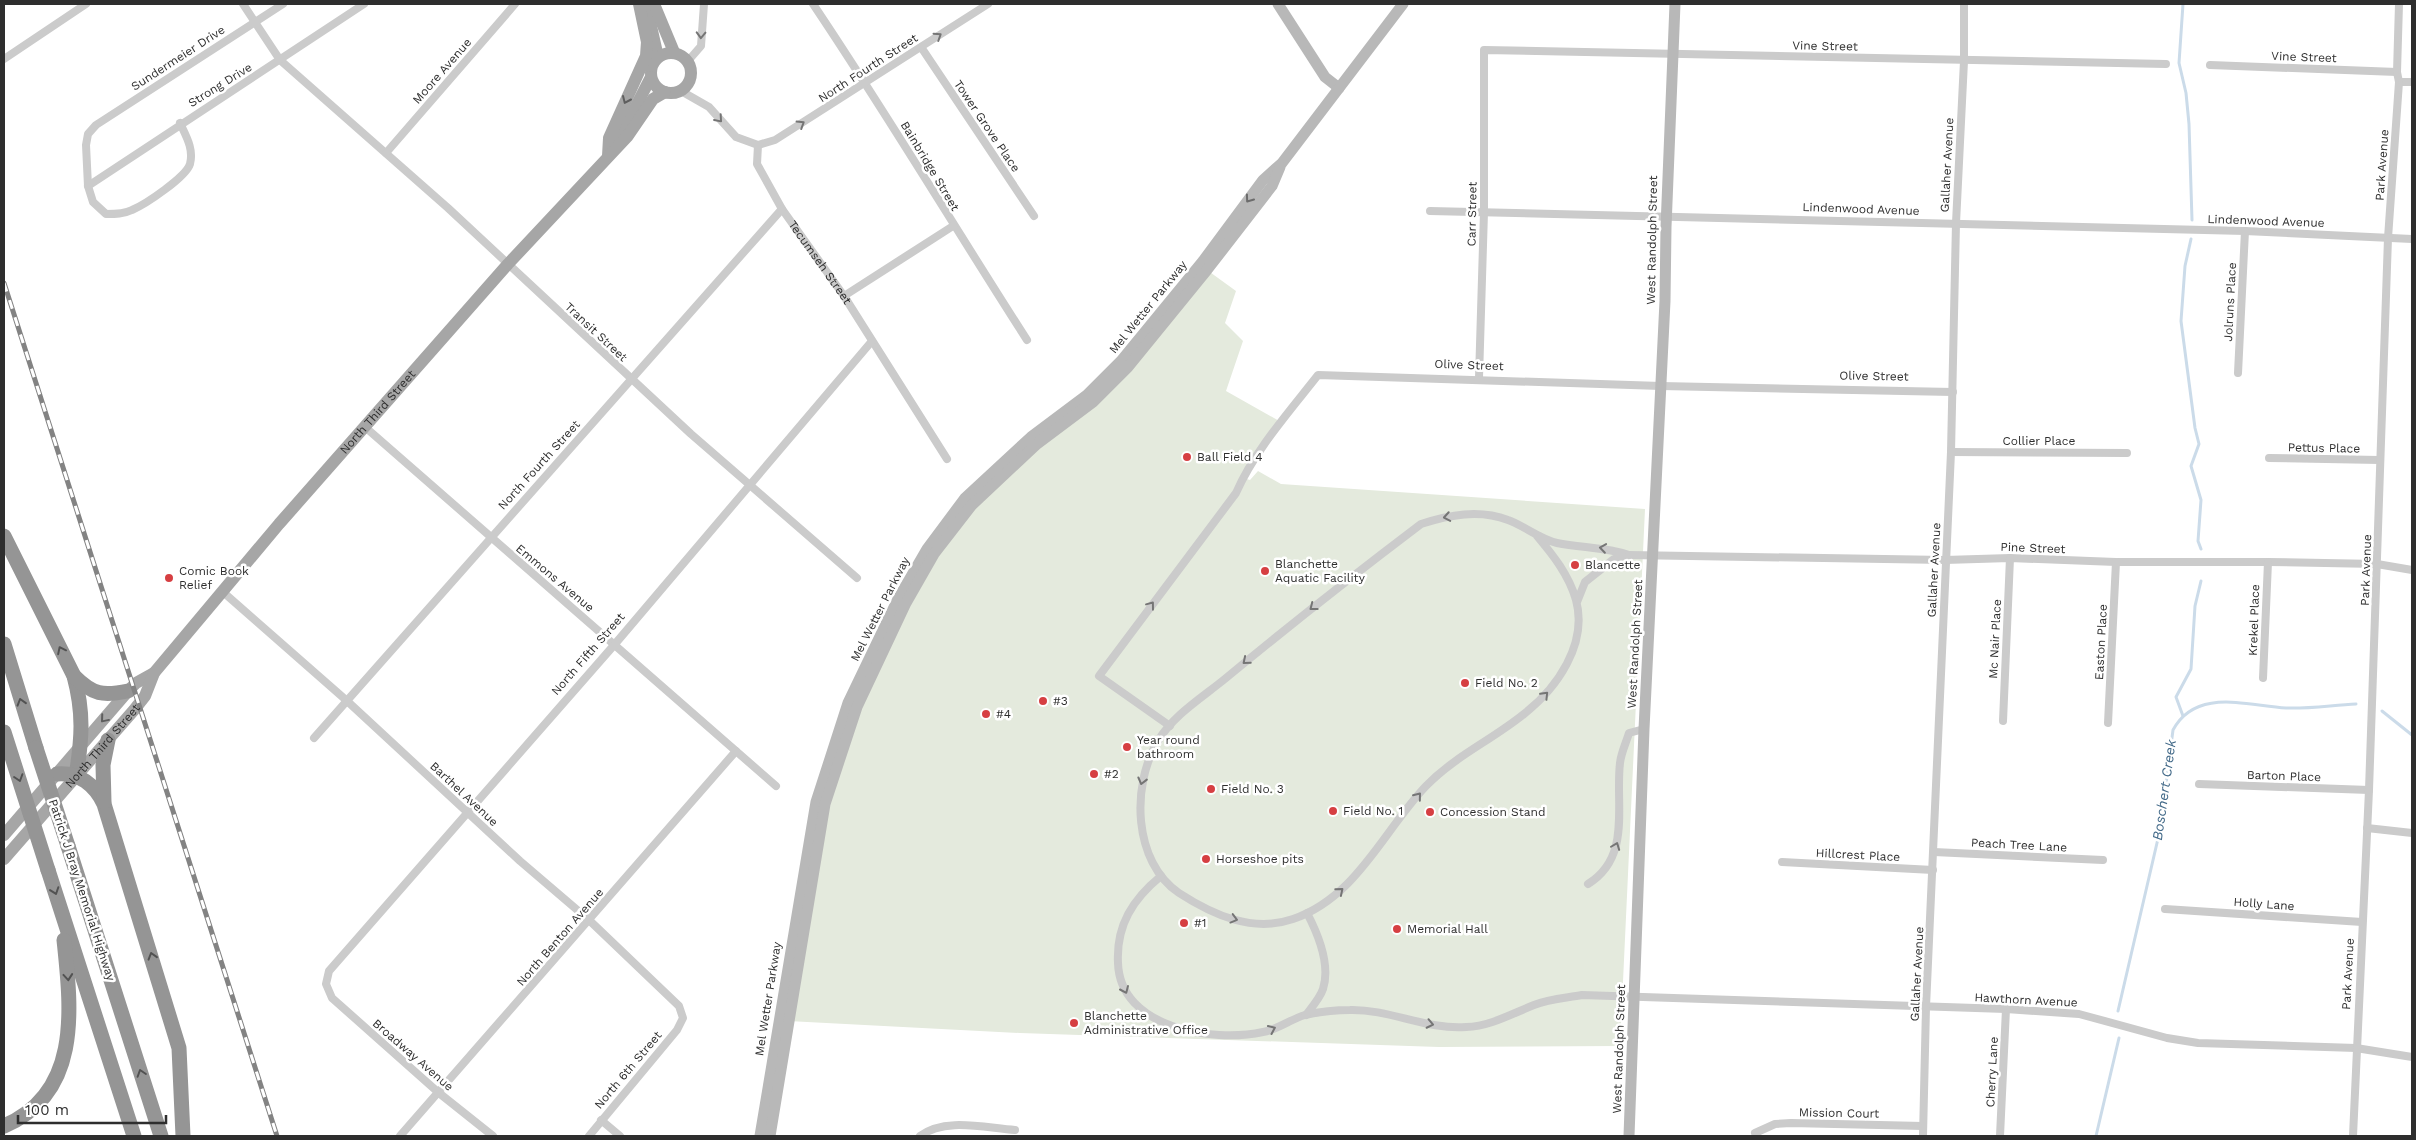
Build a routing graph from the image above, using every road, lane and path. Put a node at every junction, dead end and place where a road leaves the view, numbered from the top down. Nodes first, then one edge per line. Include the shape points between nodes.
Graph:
1 (86, 4) edge
2 (243, 4) edge
3 (283, 4) edge
4 (364, 4) edge
5 (515, 4) edge
6 (639, 4) edge
7 (646, 4) edge
8 (654, 4) edge
9 (704, 4) edge
10 (813, 4) edge
11 (988, 4) edge
12 (1278, 4) edge
13 (1403, 4) edge
14 (1675, 4) edge
15 (1964, 4) edge
16 (2399, 4) edge
17 (974, 7) edge
18 (254, 22) junction
19 (921, 46) junction
20 (1484, 50) joint
21 (674, 52) junction
22 (1673, 54) junction
23 (652, 56) junction
24 (4, 59) edge
25 (280, 60) junction
26 (688, 60) junction
27 (1964, 61) junction
28 (2166, 64) dead end
29 (2210, 65) dead end
30 (2397, 72) junction
31 (651, 77) junction
32 (866, 82) junction
33 (2399, 82) junction
34 (2412, 82) edge
35 (1339, 88) junction
36 (681, 91) junction
37 (665, 92) junction
38 (180, 124) junction
39 (758, 145) junction
40 (386, 153) junction
41 (608, 156) junction
42 (88, 186) junction
43 (782, 209) junction
44 (1430, 211) dead end
45 (1484, 212) junction
46 (1666, 215) junction
47 (1034, 216) dead end
48 (1956, 223) junction
49 (953, 226) junction
50 (2245, 231) junction
51 (2388, 238) junction
52 (2412, 239) edge
53 (508, 264) junction
54 (844, 296) junction
55 (1027, 340) dead end
56 (872, 341) junction
57 (1132, 355) junction
58 (2238, 373) dead end
59 (1479, 378) junction
60 (631, 380) junction
61 (1661, 386) junction
62 (1952, 392) junction
63 (365, 427) junction
64 (1951, 452) junction
65 (2127, 453) dead end
66 (2269, 458) dead end
67 (947, 459) dead end
68 (2379, 460) junction
69 (752, 485) junction
70 (4, 536) edge
71 (1537, 536) junction
72 (490, 538) junction
73 (1629, 555) junction
74 (1653, 556) junction
75 (2010, 558) junction
76 (1945, 560) junction
77 (2116, 562) junction
78 (2268, 562) junction
79 (2378, 564) junction
80 (2412, 570) edge
81 (857, 578) dead end
82 (223, 592) junction
83 (1577, 602) junction
84 (4, 644) edge
85 (615, 644) junction
86 (154, 673) junction
87 (74, 676) junction
88 (2263, 678) dead end
89 (128, 691) junction
90 (346, 700) junction
91 (2003, 721) dead end
92 (2108, 723) dead end
93 (1170, 726) junction
94 (1644, 729) junction
95 (4, 732) edge
96 (314, 738) dead end
97 (108, 740) junction
98 (80, 748) junction
99 (736, 751) junction
100 (58, 774) junction
101 (76, 776) junction
102 (2199, 784) dead end
103 (776, 786) dead end
104 (2369, 790) junction
105 (104, 804) junction
106 (468, 813) junction
107 (2367, 828) junction
108 (2412, 833) edge
109 (4, 835) edge
110 (1934, 852) junction
111 (4, 859) edge
112 (2103, 860) dead end
113 (1782, 862) dead end
114 (1934, 870) junction
115 (1161, 876) junction
116 (1588, 884) dead end
117 (2164, 909) dead end
118 (62, 912) junction
119 (1307, 912) junction
120 (590, 920) junction
121 (2362, 922) junction
122 (326, 984) joint
123 (1635, 998) junction
124 (1926, 1007) junction
125 (2006, 1009) junction
126 (1306, 1015) junction
127 (683, 1018) joint
128 (2356, 1048) junction
129 (2412, 1057) edge
130 (438, 1093) junction
131 (601, 1120) junction
132 (4, 1126) edge
133 (1923, 1126) junction
134 (1015, 1130) dead end
135 (1755, 1133) dead end
136 (134, 1136) edge
137 (161, 1136) edge
138 (183, 1136) edge
139 (400, 1136) edge
140 (492, 1136) edge
141 (588, 1136) edge
142 (620, 1136) edge
143 (760, 1136) edge
144 (770, 1136) edge
145 (920, 1136) edge
146 (1628, 1136) edge
147 (1923, 1136) edge
148 (2000, 1136) edge
149 (2353, 1136) edge

1 - 24 street
2 - 18 street, Transit Street
3 - 18 street, Sundermeier Drive
4 - 25 street, Strong Drive
5 - 40 street, Moore Avenue
6 - 23 main road
7 - 23 main road
8 - 21 main road
9 -> 26 street via 700,46
10 - 32 street, Bainbridge Street
11 - 17 street, North Fourth Street
12 - 35 main road via 1325,77
13 - 35 main road
14 - 22 main road, West Randolph Street
15 - 27 street, Gallaher Avenue
16 - 30 street, Park Avenue
19 -> 17 street, North Fourth Street
18 - 25 street, Transit Street
18 - 42 street, Sundermeier Drive via 96,125 88,134 86,146
19 - 32 street, North Fourth Street
19 - 47 street, Tower Grove Place
20 - 22 street, Vine Street
20 - 45 street, Carr Street
21 - 23 main road
21 - 26 main road
22 - 27 street, Vine Street
22 - 46 main road, West Randolph Street
23 - 31 main road, North Third Street
23 -> 41 main road via 609,138
25 - 38 street, Strong Drive
25 - 40 street, Transit Street
26 - 36 main road via 691,77
27 - 28 street, Vine Street
27 - 48 street, Gallaher Avenue
29 - 30 street, Vine Street
30 - 33 street, Park Avenue
31 - 37 main road
31 - 41 main road, North Third Street
39 -> 32 street, North Fourth Street via 775,140
32 - 49 street, Bainbridge Street
33 - 34 street
33 - 51 street, Park Avenue
35 - 57 main road, Mel Wetter Parkway via 1282,163 1272,186
36 - 37 main road
36 -> 39 street via 708,107 736,137
37 - 41 main road, North Third Street via 654,99 627,137
38 - 42 street, Strong Drive
38 - 42 street via 190,147 189,166 182,176 162,190 132,210 106,214 93,202
39 - 43 street, Tecumseh Street via 756,164
40 - 53 street, Transit Street
41 - 53 main road, North Third Street
43 - 54 street, Tecumseh Street
43 - 60 street, North Fourth Street
44 - 45 street, Lindenwood Avenue
45 - 46 street, Lindenwood Avenue
45 - 59 street, Carr Street
46 - 48 street, Lindenwood Avenue
46 - 61 main road, West Randolph Street
48 - 50 street, Lindenwood Avenue
48 - 62 street, Gallaher Avenue
49 - 54 street
49 - 55 street, Bainbridge Street
50 - 51 street, Lindenwood Avenue
50 - 58 street, Jolruns Place
51 - 52 street, Lindenwood Avenue
51 - 68 street, Park Avenue
53 - 60 street, Transit Street
53 - 63 main road, North Third Street
54 - 56 street, Tecumseh Street
56 - 67 street, Tecumseh Street
56 - 69 street, North Fifth Street
57 - 143 main road, Mel Wetter Parkway via 1087,395 1031,437 966,498 927,549 898,599 848,703 816,802
57 - 144 main road, Mel Wetter Parkway via 1093,402 1037,444 972,505 934,554 906,603 857,707 825,804
59 - 61 street, Olive Street
93 -> 59 street, Olive Street via 1099,676 1236,493 1242,478 1318,375
60 - 69 street, Transit Street
60 - 72 street, North Fourth Street
61 - 62 street, Olive Street
61 - 74 main road, West Randolph Street
62 - 64 street, Gallaher Avenue
63 - 72 street, Emmons Avenue
63 - 82 main road, North Third Street
64 - 65 street, Collier Place
64 - 76 street, Gallaher Avenue
66 - 68 street, Pettus Place
68 - 79 street, Park Avenue
69 - 81 street, Transit Street
69 - 85 street, North Fifth Street
87 -> 70 highway
73 -> 71 street
71 - 83 street via 1555,557
71 -> 93 street via 1508,520 1479,514 1445,516 1421,524 1289,626
72 - 85 street, Emmons Avenue
72 - 90 street, North Fourth Street
73 - 74 street, Pine Street
73 - 83 street via 1614,560 1584,582
74 - 76 street, Pine Street
74 - 94 main road, West Randolph Street
75 - 76 street, Pine Street
75 - 77 street, Pine Street
75 - 91 street, Mc Nair Place
76 - 110 street, Gallaher Avenue
77 - 78 street, Pine Street
77 - 92 street, Easton Place
78 - 79 street, Pine Street
78 - 88 street, Krekel Place
79 - 80 street, Pine Street
79 - 104 street, Park Avenue
82 - 86 main road, North Third Street
82 - 90 street, Barthel Avenue
119 -> 83 street via 1328,901 1350,883 1414,800 1444,769 1524,714 1547,694 1574,650
137 -> 84 highway, Patrick J Bray Memorial Highway, bridge
85 - 99 street, Emmons Avenue
85 - 106 street, North Fifth Street
86 - 89 main road, North Third Street
86 - 97 main road, North Third Street via 145,696
87 - 89 highway via 96,693
87 - 98 highway via 82,712
89 -> 98 main road, North Third Street
90 - 96 street, North Fourth Street
90 - 106 street, Barthel Avenue
93 -> 115 street via 1158,739 1140,785 1143,836
116 -> 94 street via 1600,877 1619,842 1620,762 1629,733
94 - 123 main road, West Randolph Street
95 -> 118 highway, bridge
97 - 101 main road, North Third Street
97 - 105 highway via 103,765
98 - 100 main road, North Third Street
98 - 101 highway
99 - 103 street, Emmons Avenue
99 - 120 street, North Benton Avenue
100 - 101 highway
100 - 109 main road, North Third Street
101 - 105 highway via 95,788
101 - 111 main road, North Third Street
102 - 104 street, Barton Place
104 - 107 street, Park Avenue
138 -> 105 highway via 179,1048
106 - 120 street, Barthel Avenue
106 - 122 street, North Fifth Street via 329,971
107 - 108 street
107 - 121 street, Park Avenue
110 - 112 street, Peach Tree Lane
110 - 114 street, Gallaher Avenue
113 - 114 street, Hillcrest Place
114 - 124 street, Gallaher Avenue
115 -> 119 street via 1175,890 1202,907 1233,920 1262,924 1292,920
115 -> 126 street, Hawthorn Avenue via 1133,903 1122,924 1118,971 1127,996 1145,1013 1170,1026 1196,1032 1238,1036 1265,1032
117 - 121 street, Holly Lane
118 -> 132 highway via 70,1003 68,1041 58,1073 38,1103
118 - 136 highway
119 - 126 street via 1321,946 1325,982
120 - 127 street, Barthel Avenue via 679,1006
120 - 130 street, North Benton Avenue
121 - 128 street, Park Avenue
122 - 130 street, Broadway Avenue via 332,998
123 - 124 street, Hawthorn Avenue
126 -> 123 street, Hawthorn Avenue via 1351,1010 1376,1012 1439,1026 1465,1028 1488,1024 1534,1005 1582,995
123 - 146 main road, West Randolph Street
124 - 125 street, Hawthorn Avenue
124 - 133 street, Gallaher Avenue
125 - 128 street, Hawthorn Avenue via 2079,1014 2198,1043
125 - 148 street, Cherry Lane
127 - 131 street, North 6th Street
128 - 129 street, Hawthorn Avenue
128 - 149 street, Park Avenue
130 - 139 street, North Benton Avenue
130 - 140 street, Broadway Avenue
131 - 141 street, North 6th Street
131 - 142 street
133 - 135 street, Mission Court via 1775,1124
133 - 147 street, Gallaher Avenue
134 - 145 street via 946,1125

